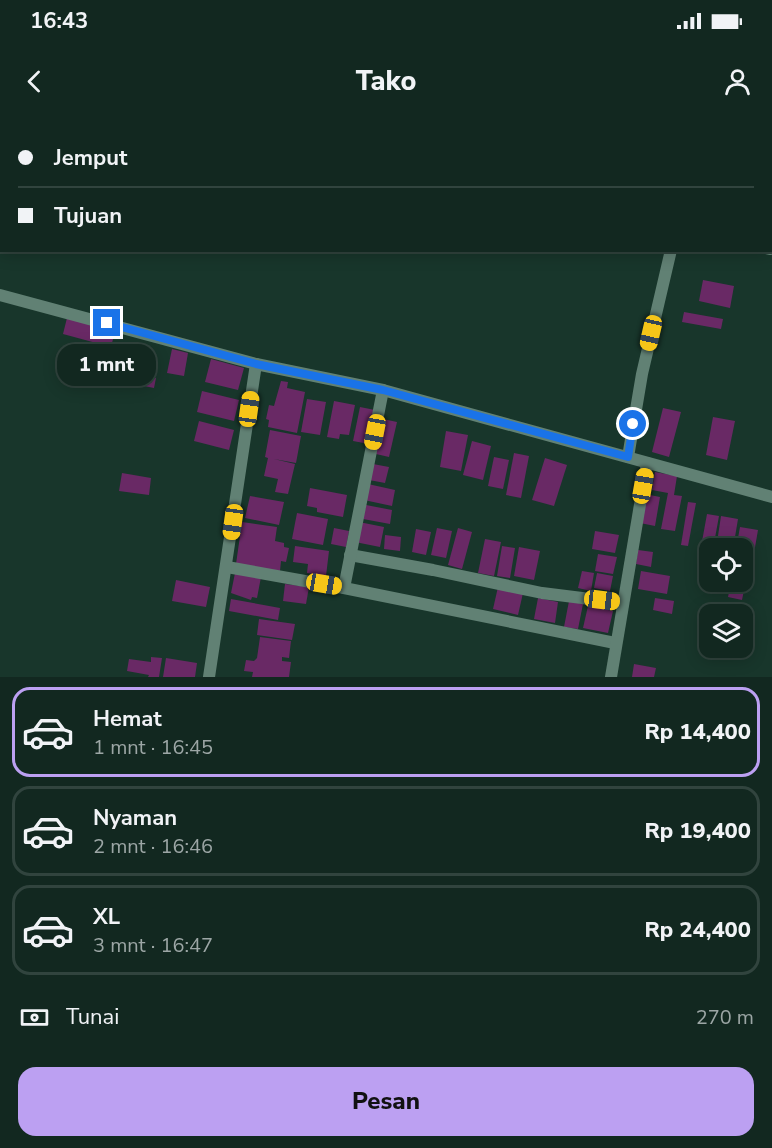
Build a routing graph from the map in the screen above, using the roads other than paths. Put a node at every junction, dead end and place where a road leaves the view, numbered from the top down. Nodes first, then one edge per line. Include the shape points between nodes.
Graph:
1 (671, 252) edge
2 (0, 295) edge
3 (256, 364) junction
4 (383, 390) junction
5 (628, 457) junction
6 (647, 463) junction
7 (772, 497) edge
8 (350, 555) junction
9 (227, 567) junction
10 (344, 588) junction
11 (622, 603) junction
12 (615, 643) junction
13 (209, 677) edge
14 (611, 677) edge

1 - 5 street via 642,374
2 - 3 street
3 - 4 street
3 - 9 street
4 - 5 street
4 - 8 street
5 - 6 street
6 - 7 street
6 - 11 street
8 - 10 street
8 - 11 street via 542,593
9 - 10 street
9 - 13 street
10 - 12 street
11 - 12 street
12 - 14 street

